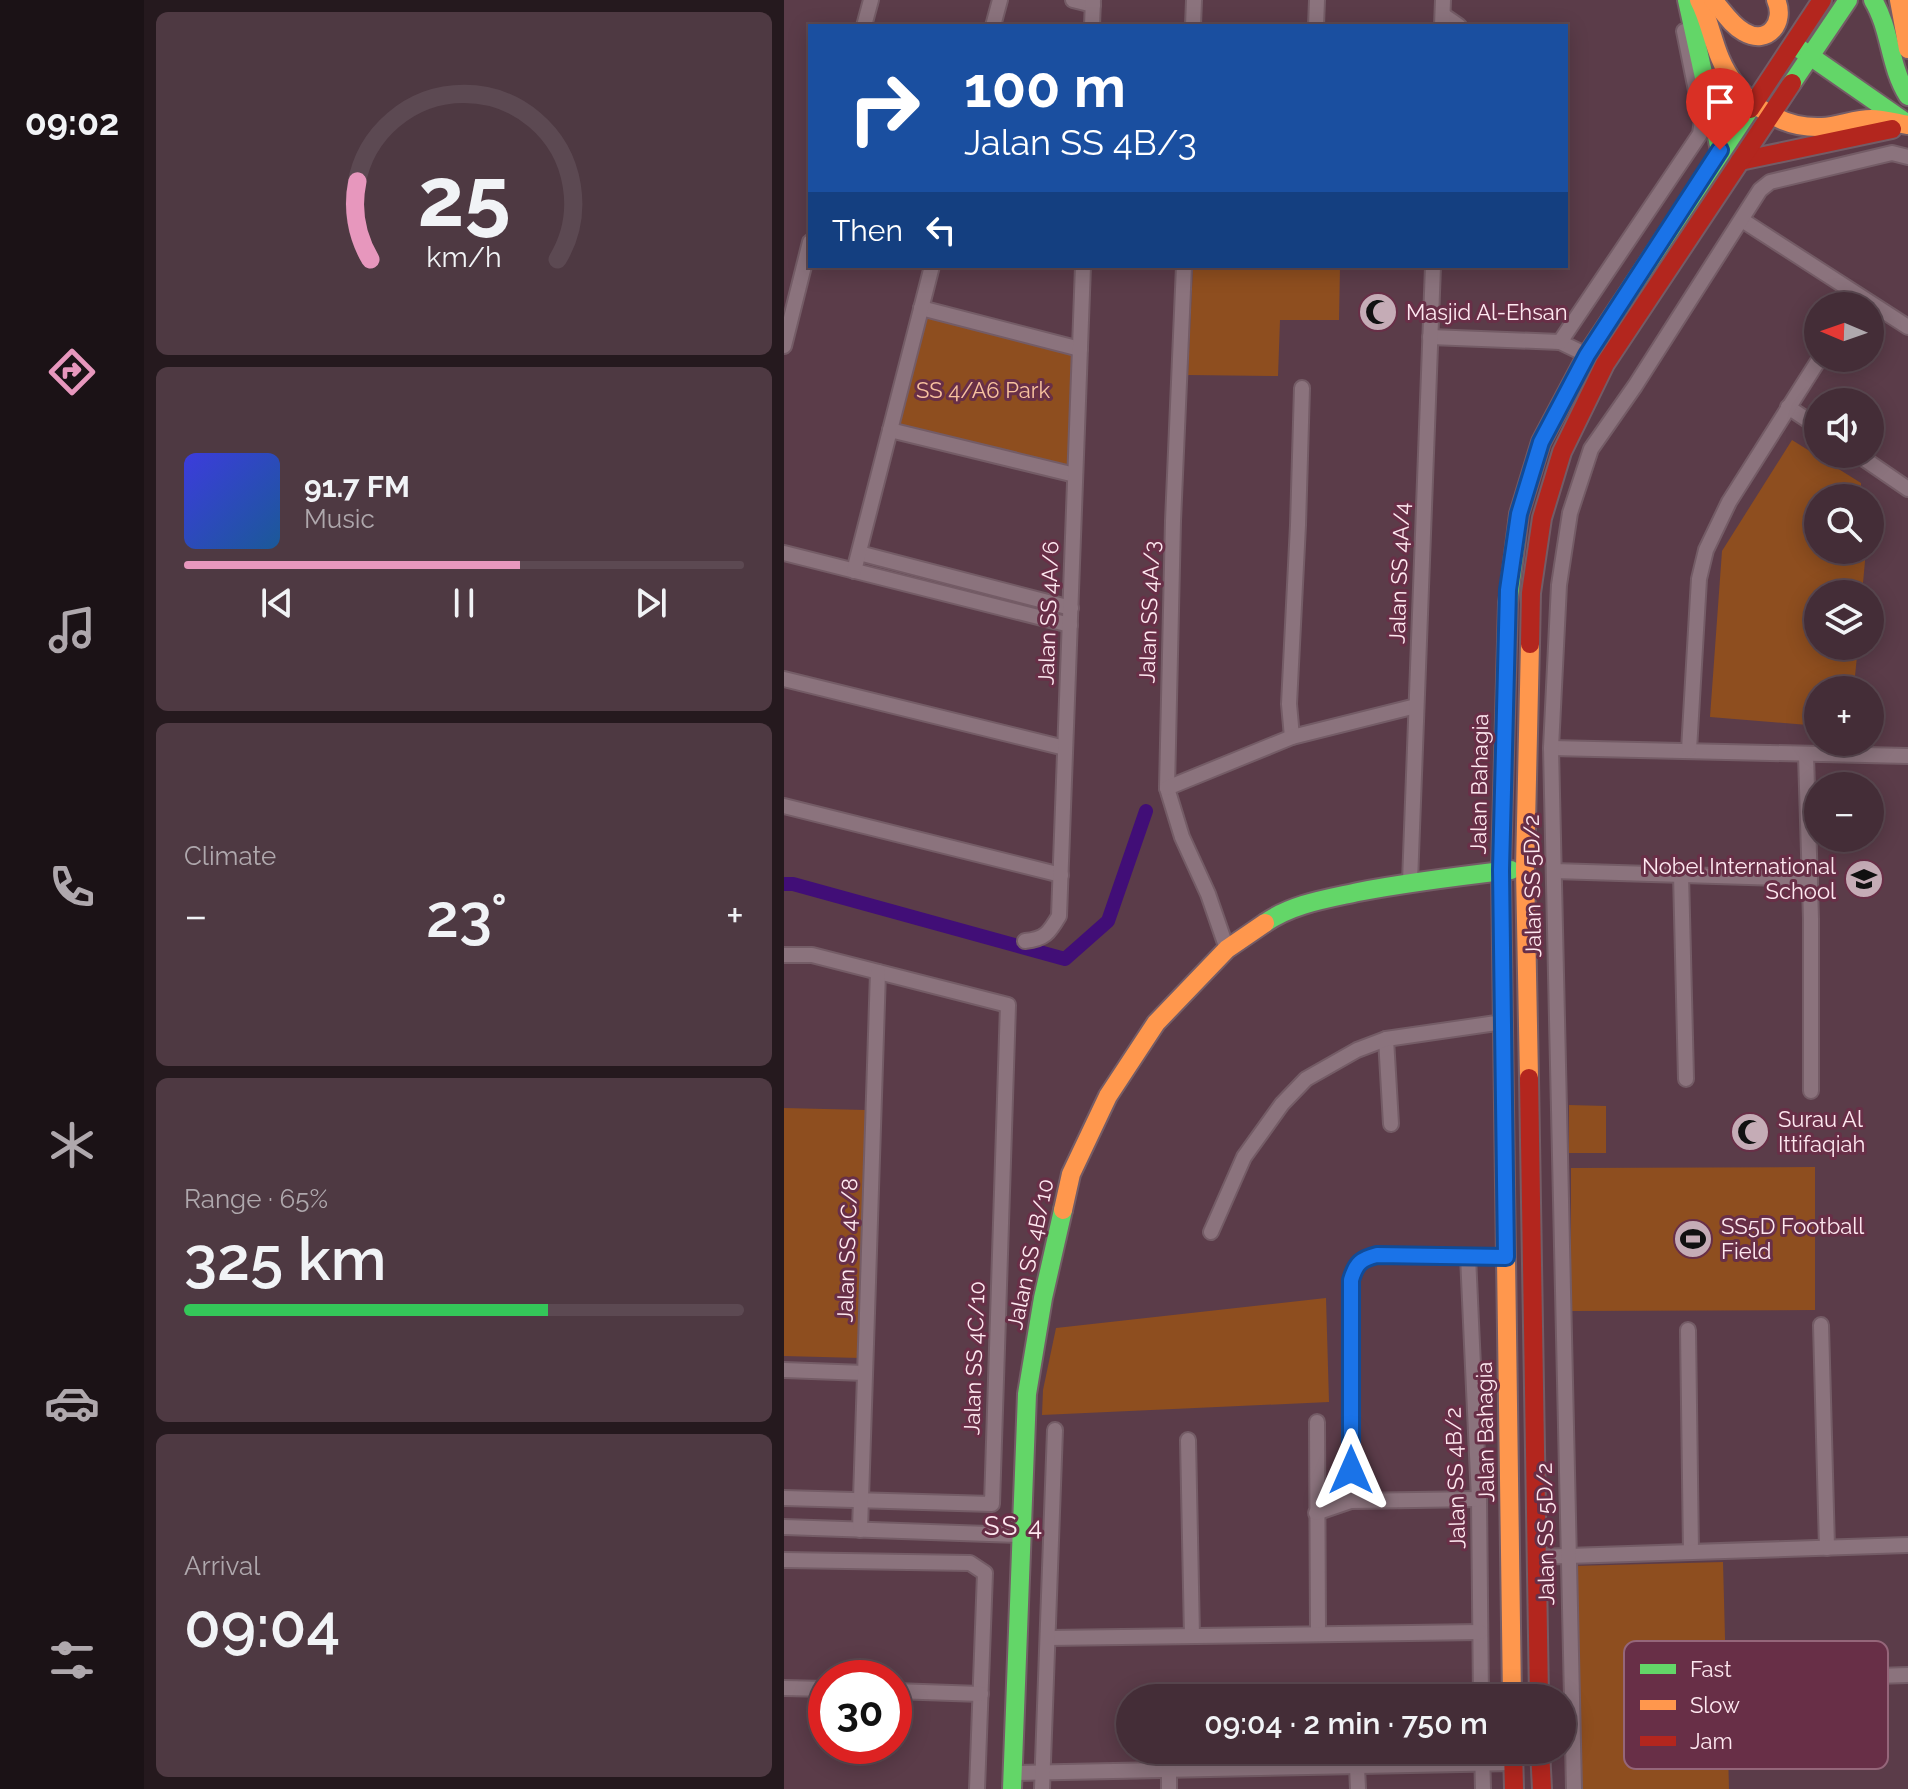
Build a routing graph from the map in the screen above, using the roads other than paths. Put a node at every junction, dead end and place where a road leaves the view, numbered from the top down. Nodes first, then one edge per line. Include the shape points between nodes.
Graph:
1 (871, 0) edge
2 (1000, 0) edge
3 (1073, 0) edge
4 (1194, 0) edge
5 (1317, 0) edge
6 (1678, 0) edge
7 (1687, 0) edge
8 (1699, 0) edge
9 (1713, 0) edge
10 (1776, 0) edge
11 (1822, 0) edge
12 (1848, 0) edge
13 (1873, 0) edge
14 (1899, 0) edge
15 (1093, 3) edge
16 (865, 24) edge
17 (994, 24) edge
18 (1092, 24) edge
19 (1193, 24) edge
20 (1316, 24) edge
21 (1792, 43) junction
22 (1908, 49) edge
23 (1811, 56) junction
24 (1908, 96) edge
25 (1753, 101) junction
26 (1771, 118) junction
27 (1908, 125) edge
28 (1720, 150) junction
29 (1908, 157) edge
30 (1740, 161) junction
31 (1742, 220) junction
32 (808, 250) edge
33 (931, 268) edge
34 (1083, 268) edge
35 (1184, 268) edge
36 (1433, 268) edge
37 (1845, 292) edge
38 (921, 308) junction
39 (1884, 315) edge
40 (1908, 327) edge
41 (1430, 337) junction
42 (1560, 342) junction
43 (784, 346) edge
44 (1080, 349) junction
45 (1587, 355) junction
46 (1811, 372) edge
47 (1302, 388) dead end
48 (1788, 407) junction
49 (1804, 418) edge
50 (890, 430) junction
51 (1877, 468) edge
52 (1075, 475) junction
53 (1908, 489) edge
54 (784, 553) edge
55 (859, 553) junction
56 (854, 571) junction
57 (1071, 608) junction
58 (1070, 625) junction
59 (784, 679) edge
60 (1416, 706) junction
61 (1292, 737) junction
62 (1065, 748) junction
63 (1551, 748) junction
64 (1689, 750) junction
65 (1804, 755) edge
66 (1806, 756) edge
67 (1884, 756) edge
68 (1908, 756) edge
69 (1167, 788) junction
70 (784, 806) edge
71 (1525, 869) junction
72 (1501, 870) junction
73 (1554, 871) junction
74 (1681, 874) junction
75 (1061, 875) junction
76 (1810, 879) junction
77 (1410, 882) junction
78 (1025, 941) dead end
79 (1227, 949) junction
80 (784, 955) edge
81 (878, 972) junction
82 (1503, 1022) junction
83 (1386, 1039) junction
84 (1686, 1079) dead end
85 (1811, 1091) dead end
86 (1391, 1124) dead end
87 (1211, 1232) dead end
88 (1468, 1256) junction
89 (1506, 1257) junction
90 (1821, 1325) dead end
91 (1688, 1330) dead end
92 (784, 1370) edge
93 (865, 1373) junction
94 (1317, 1422) dead end
95 (1055, 1430) dead end
96 (1188, 1440) dead end
97 (784, 1498) edge
98 (1479, 1499) junction
99 (861, 1500) junction
100 (1351, 1501) junction
101 (1316, 1513) junction
102 (784, 1527) edge
103 (860, 1530) junction
104 (1020, 1535) junction
105 (1908, 1545) edge
106 (1827, 1548) junction
107 (1691, 1552) junction
108 (1567, 1556) junction
109 (1536, 1557) junction
110 (784, 1560) edge
111 (1480, 1632) junction
112 (1318, 1634) junction
113 (1192, 1636) junction
114 (1048, 1638) junction
115 (1512, 1647) junction
116 (1538, 1647) junction
117 (1908, 1675) edge
118 (1888, 1676) edge
119 (1481, 1684) edge
120 (1512, 1684) edge
121 (1539, 1684) edge
122 (784, 1688) edge
123 (808, 1689) edge
124 (912, 1692) edge
125 (981, 1694) junction
126 (1385, 1764) edge
127 (1482, 1764) edge
128 (1513, 1764) edge
129 (1541, 1764) edge
130 (1357, 1766) junction
131 (1169, 1770) junction
132 (1043, 1773) junction
133 (1012, 1781) edge
134 (977, 1789) edge
135 (1042, 1789) edge
136 (1169, 1789) edge
137 (1358, 1789) edge
138 (1483, 1789) edge
139 (1514, 1789) edge
140 (1542, 1789) edge
141 (1574, 1789) edge

1 - 16 street
2 - 17 street
3 - 15 street
4 - 19 street
5 - 20 street
6 - 42 street via 1702,120 1700,134
7 - 28 main road
8 - 25 main road via 1722,62
9 - 10 main road via 1745,34 1761,38 1779,23
11 - 21 main road, Jalan Bahagia
12 - 23 main road
13 - 24 main road via 1899,85
14 - 22 main road
15 - 18 street
21 - 23 main road
21 - 25 main road, Jalan Bahagia
23 - 26 main road
23 - 27 main road
25 - 26 main road
25 - 28 main road, Jalan Bahagia
26 - 27 main road via 1799,127 1875,119
26 - 30 main road
27 - 30 main road
28 - 45 main road, Jalan Bahagia
29 - 31 street, Jalan SS 5D/2 via 1892,153 1770,182
30 - 71 main road via 1605,364 1562,452 1542,518 1531,593
31 - 37 street
31 - 63 street, Jalan SS 5D/2 via 1591,449 1570,513 1559,585
32 - 43 street
33 - 38 street
34 - 44 street, Jalan SS 4A/6
35 - 69 street, Jalan SS 4A/3
36 - 41 street, Jalan SS 4A/4
38 - 44 street
38 - 50 street
39 - 40 street
41 - 42 street
41 - 60 street, Jalan SS 4A/4
42 - 45 street
44 - 52 street, Jalan SS 4A/6
45 - 72 main road, Jalan Bahagia via 1541,442 1519,514 1508,590
46 - 48 street
47 - 61 street
48 - 49 street
48 - 64 street via 1722,513 1706,550 1699,579
50 - 52 street
50 - 55 street
51 - 53 street
52 - 57 street, Jalan SS 4A/6
54 - 56 street
55 - 56 street
55 - 57 street
56 - 58 street
57 - 58 street, Jalan SS 4A/6
58 - 62 street, Jalan SS 4A/6
59 - 62 street
60 - 61 street
60 - 77 street, Jalan SS 4A/4
61 - 69 street
62 - 75 street, Jalan SS 4A/6
63 - 64 street
63 - 73 street, Jalan SS 5D/2
64 - 65 street
66 - 76 street
67 - 68 street
69 - 79 street, Jalan SS 4A/3
70 - 75 street
71 - 72 main road, Jalan SS 4B/10
71 - 109 main road
72 - 77 main road, Jalan SS 4B/10
72 - 82 main road, Jalan Bahagia
73 - 74 street
73 - 108 street, Jalan SS 5D/2
74 - 76 street
74 - 84 street
75 - 78 street, Jalan SS 4A/6 via 1059,916 1041,939
76 - 85 street
77 - 79 main road, Jalan SS 4B/10 via 1302,905
79 - 104 main road, Jalan SS 4B/10 via 1156,1023 1108,1096 1071,1174 1027,1394
80 - 81 street via 812,955
81 - 93 street, Jalan SS 4C/8
81 - 99 street, Jalan SS 4C/10 via 1008,1005 992,1504
82 - 83 street
82 - 89 main road, Jalan Bahagia
83 - 86 street
83 - 87 street via 1306,1079 1282,1104 1244,1157
88 - 89 street
88 - 98 street, Jalan SS 4B/2
88 - 100 street via 1377,1255 1355,1266
89 - 115 main road, Jalan Bahagia
90 - 106 street
91 - 107 street
92 - 93 street
93 - 99 street, Jalan SS 4C/8
94 - 101 street
95 - 114 street
96 - 113 street
97 - 99 street, Jalan SS 4C/10
98 - 100 street
98 - 111 street, Jalan SS 4B/2
99 - 103 street, Jalan SS 4C/8
100 - 101 street
101 - 112 street
102 - 103 street
103 - 104 street
104 - 133 main road, Jalan SS 4B/10
105 - 106 street
106 - 107 street
107 - 108 street
108 - 109 street
108 - 141 street, Jalan SS 5D/2
109 - 116 main road
110 - 125 street via 970,1563 985,1573
111 - 112 street
111 - 119 street, Jalan SS 4B/2
112 - 113 street
113 - 114 street
114 - 132 street
115 - 116 main road
115 - 120 main road, Jalan Bahagia
116 - 121 main road
117 - 118 street
122 - 123 street
124 - 125 street
125 - 134 street
126 - 130 street
127 - 138 street
128 - 139 main road
129 - 140 main road
130 - 131 street
130 - 137 street
131 - 132 street
131 - 136 street
132 - 133 street
132 - 135 street

